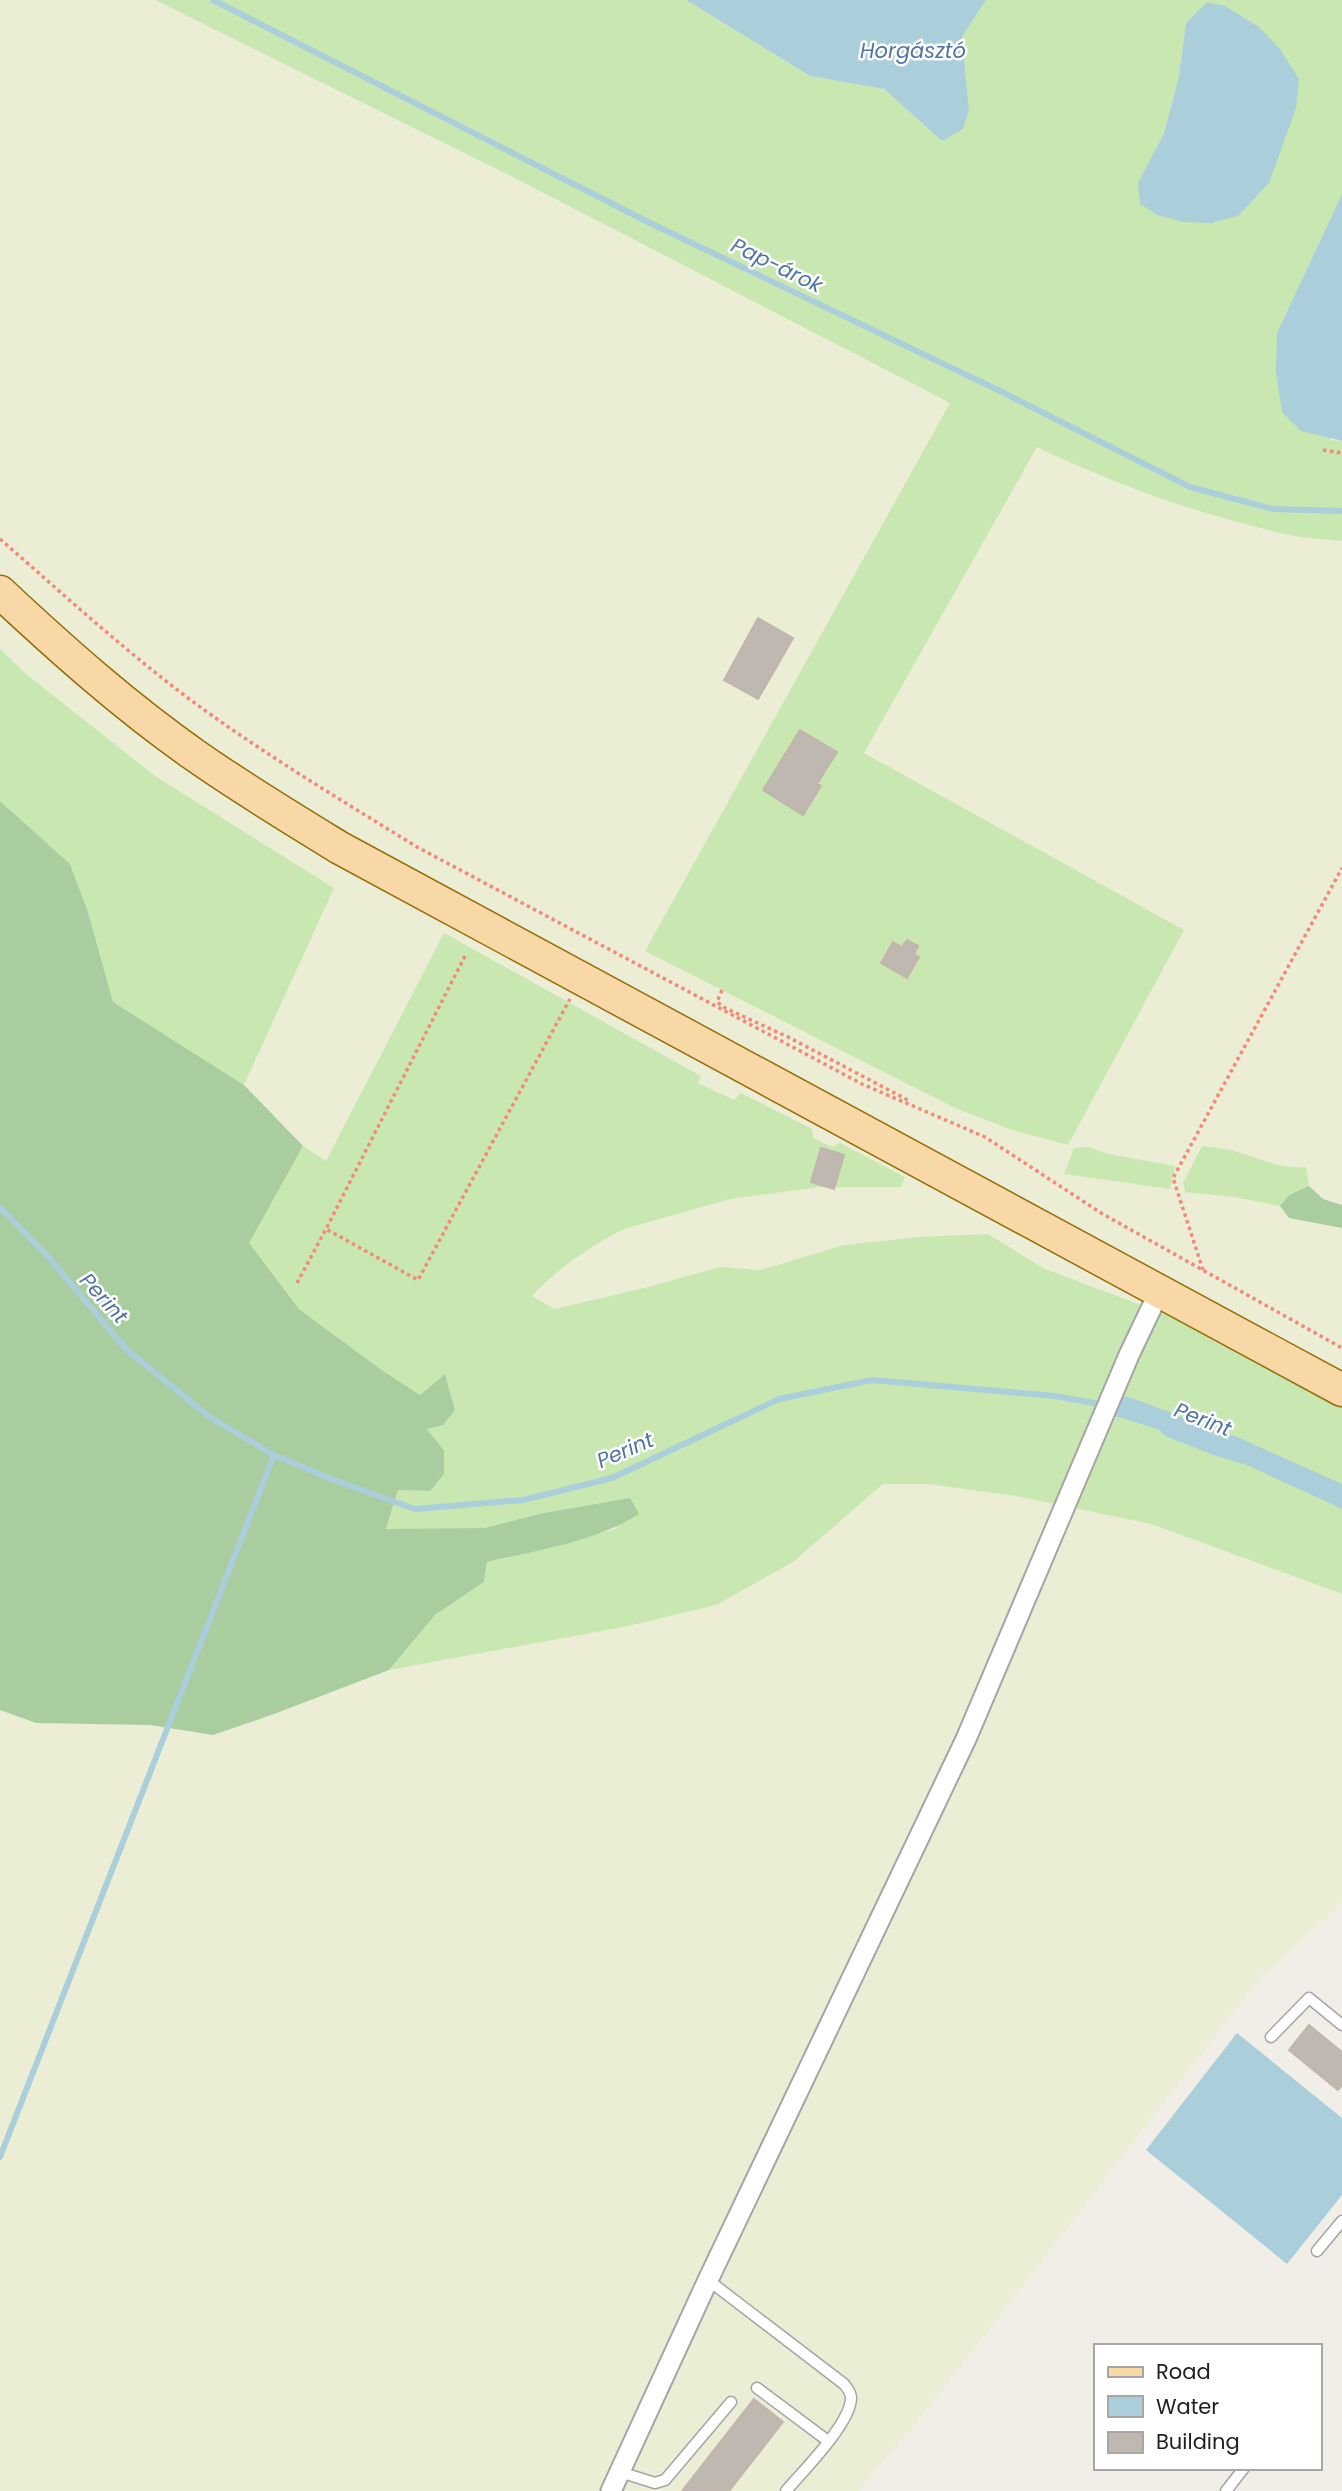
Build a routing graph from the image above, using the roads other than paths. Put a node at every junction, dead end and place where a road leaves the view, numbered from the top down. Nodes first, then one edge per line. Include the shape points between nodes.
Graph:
1 (0, 592) edge
2 (1159, 1292) junction
3 (1341, 1386) edge
4 (1342, 2025) edge
5 (1271, 2037) dead end
6 (1342, 2221) edge
7 (1317, 2251) dead end
8 (708, 2280) junction
9 (757, 2388) dead end
10 (731, 2402) dead end
11 (828, 2441) junction
12 (1242, 2470) edge
13 (620, 2472) junction
14 (611, 2491) edge
15 (786, 2491) edge
16 (1226, 2491) edge

1 - 2 main road via 153,724 298,822
2 - 3 main road
2 - 8 street via 966,1740
4 - 5 lane via 1309,1998
6 - 7 lane
8 - 11 lane via 850,2392 846,2417
8 - 13 street
9 - 11 lane
10 - 13 lane via 665,2480 656,2483
11 - 15 lane
12 - 16 lane
13 - 14 street

